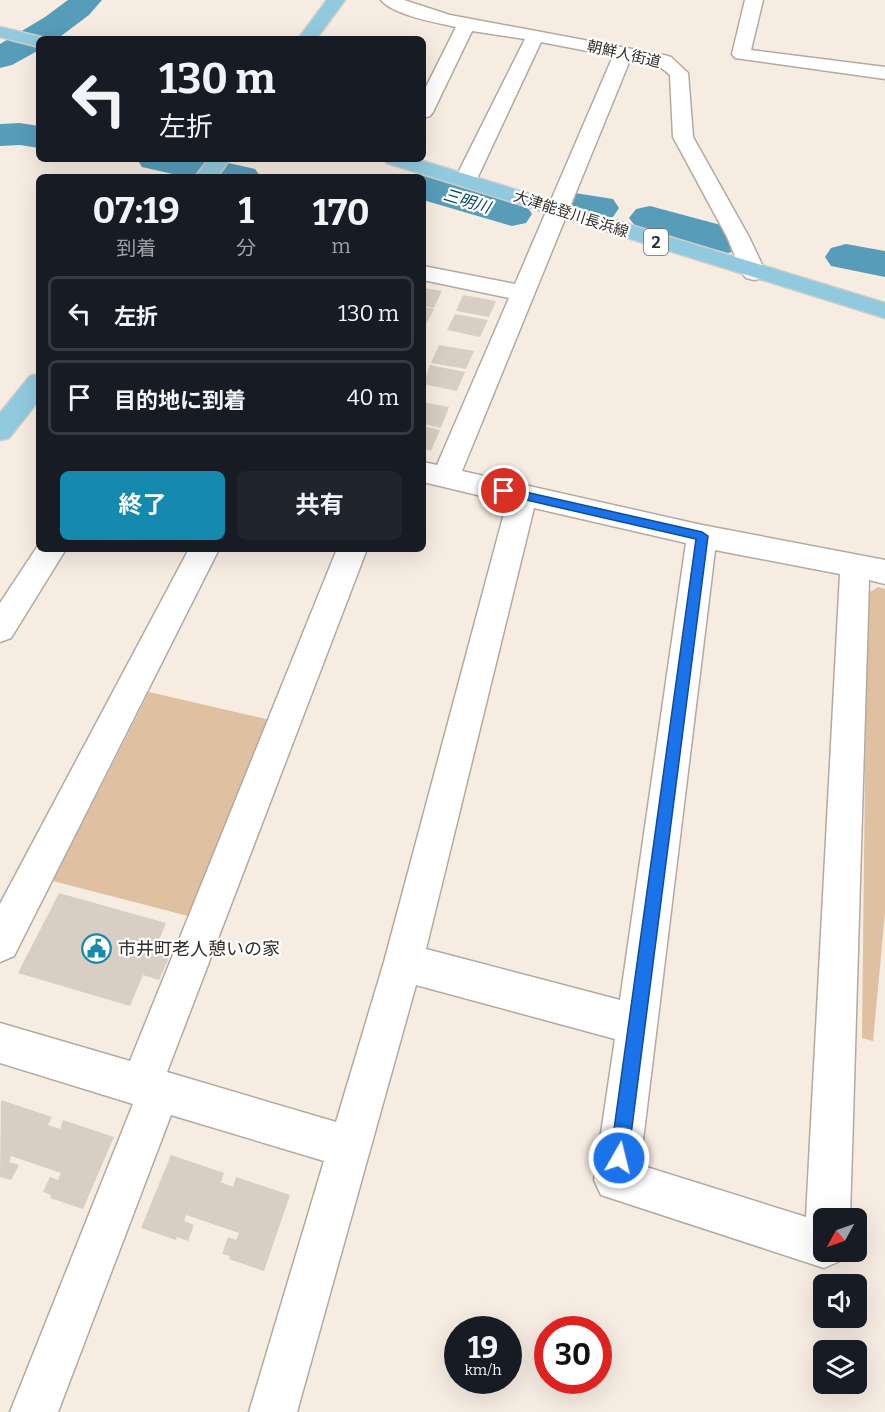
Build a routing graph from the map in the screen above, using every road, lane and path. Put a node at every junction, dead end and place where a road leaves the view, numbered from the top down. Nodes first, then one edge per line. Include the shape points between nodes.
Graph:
1 (336, 0) edge
2 (390, 0) edge
3 (754, 0) edge
4 (465, 25) junction
5 (4, 33) edge
6 (310, 36) edge
7 (535, 36) junction
8 (36, 41) edge
9 (624, 53) junction
10 (885, 73) edge
11 (426, 106) edge
12 (404, 162) edge
13 (465, 181) junction
14 (558, 210) junction
15 (754, 273) junction
16 (426, 274) edge
17 (522, 293) junction
18 (885, 311) edge
19 (36, 388) edge
20 (0, 431) edge
21 (435, 475) edge
22 (523, 496) junction
23 (702, 536) junction
24 (49, 552) edge
25 (202, 552) edge
26 (351, 552) edge
27 (870, 569) edge
28 (0, 628) edge
29 (0, 943) edge
30 (403, 962) junction
31 (637, 1024) junction
32 (0, 1043) edge
33 (150, 1089) junction
34 (349, 1147) junction
35 (829, 1208) edge
36 (813, 1242) edge
37 (34, 1412) edge
38 (273, 1412) edge

1 - 6 main road
2 - 4 street, 朝鮮人街道 via 410,11
3 - 10 street via 741,54
4 - 7 street, 朝鮮人街道
4 - 11 street
5 - 8 main road
7 - 9 street, 朝鮮人街道
7 - 13 street
9 - 14 street
9 - 15 street, 朝鮮人街道 via 664,61 680,73 683,136
12 - 13 main road, 大津能登川長浜線 / 2
13 - 14 main road, 大津能登川長浜線 / 2
14 - 15 main road, 大津能登川長浜線 / 2
14 - 17 street
15 - 18 main road, 大津能登川長浜線 / 2
16 - 17 street
17 - 21 street
19 - 20 main road
21 - 22 street
22 - 23 street
22 - 30 street
23 - 27 street
23 - 31 street
24 - 28 street
25 - 29 street
26 - 33 street
27 - 35 street
30 - 31 street
30 - 34 street
31 - 36 street via 616,1180
32 - 33 street
33 - 34 street
33 - 37 street
34 - 38 street

